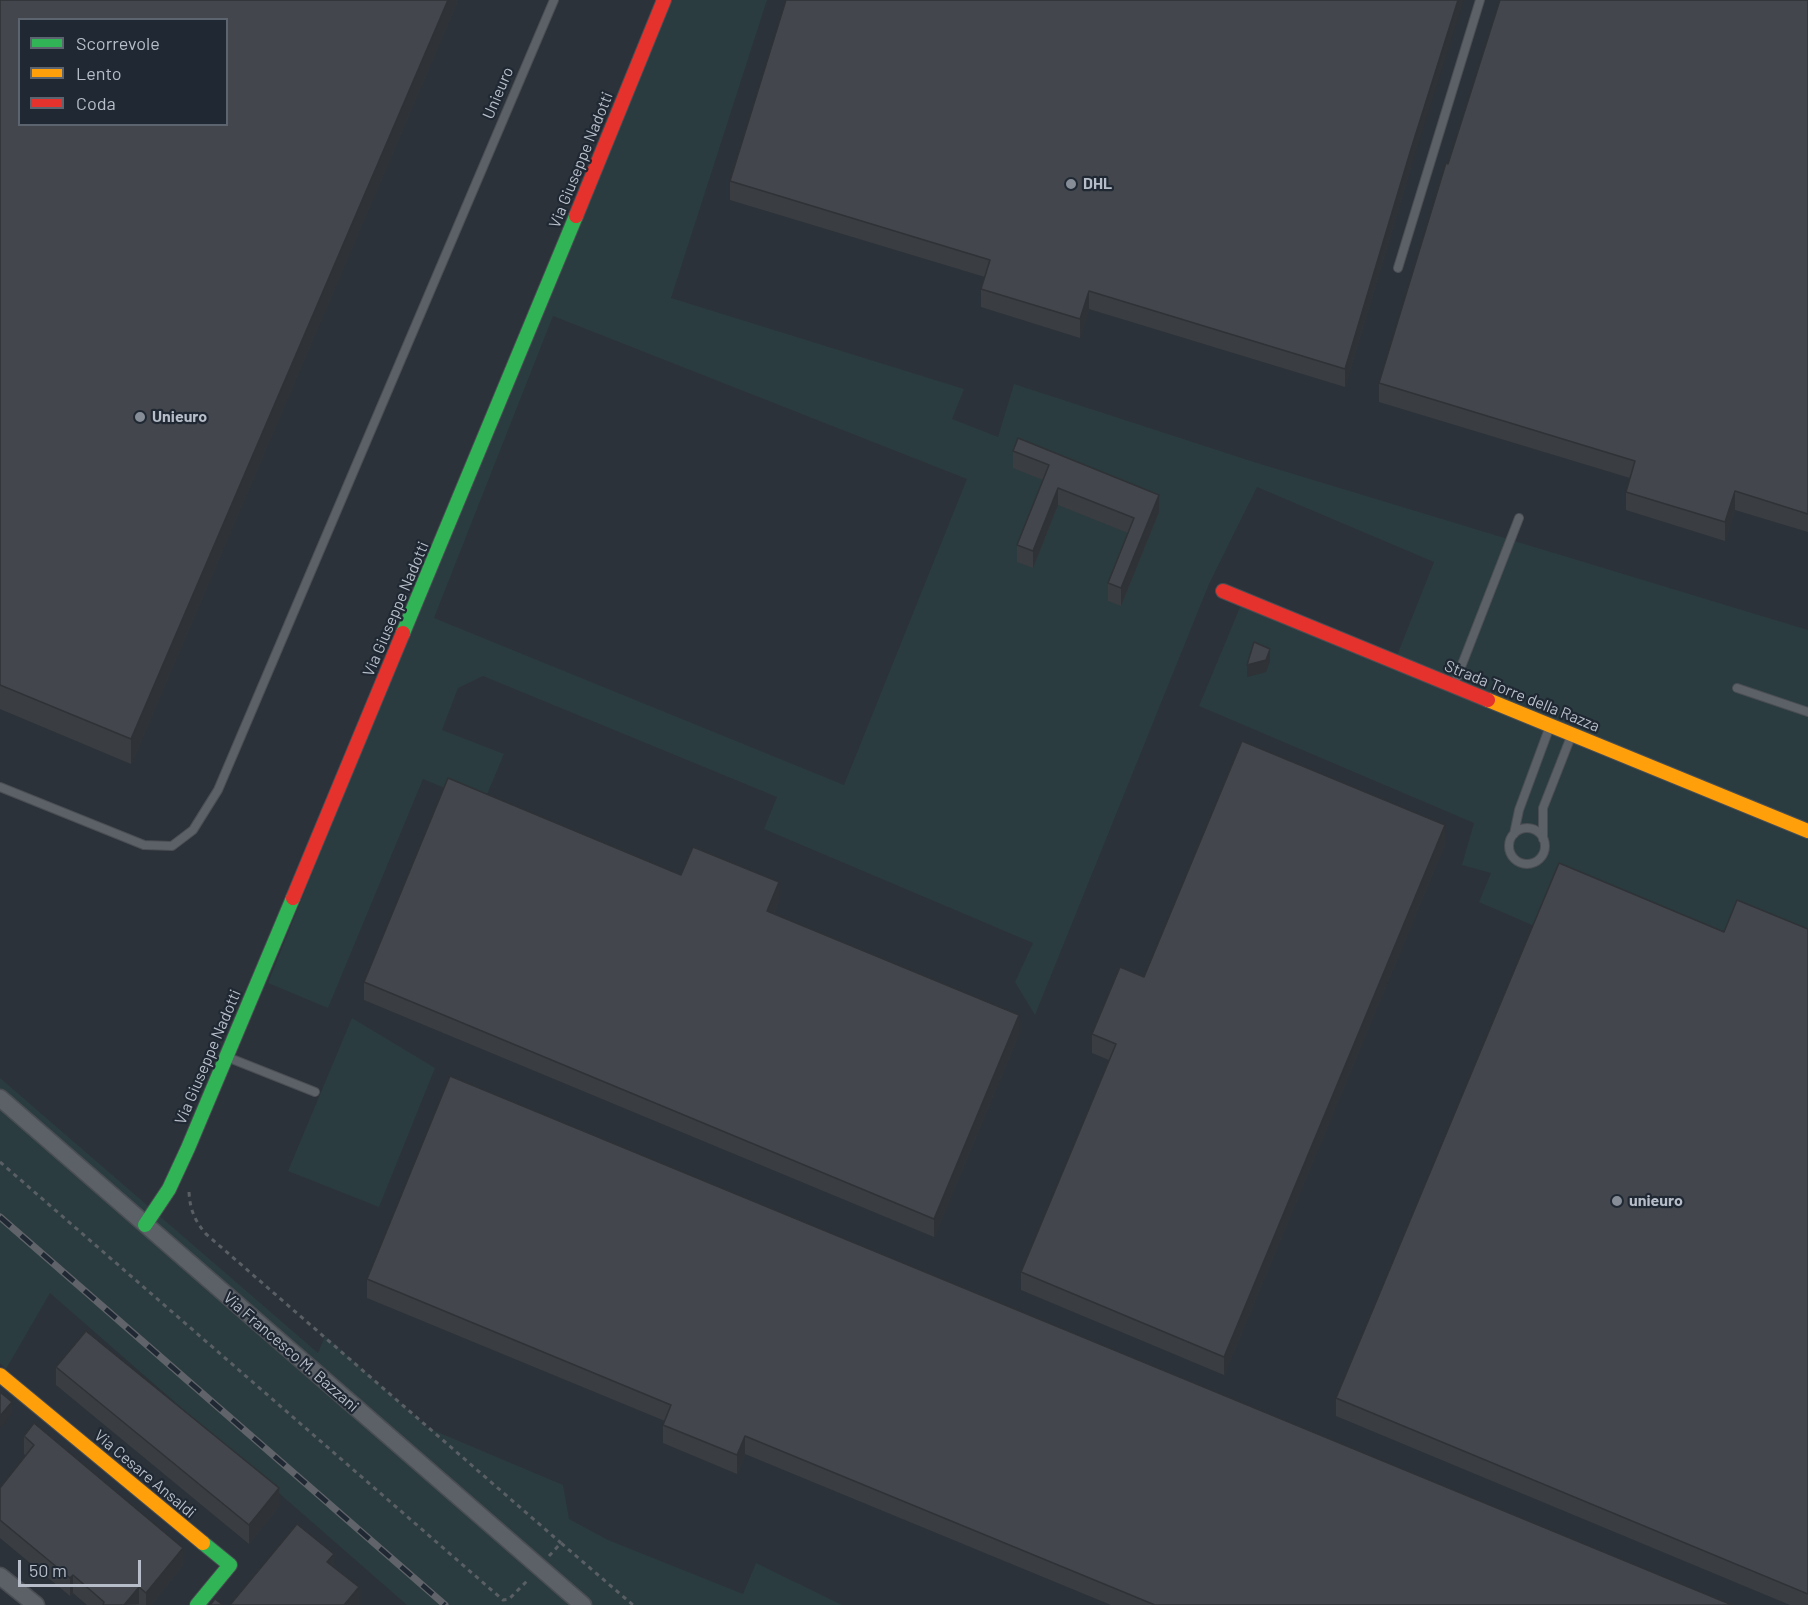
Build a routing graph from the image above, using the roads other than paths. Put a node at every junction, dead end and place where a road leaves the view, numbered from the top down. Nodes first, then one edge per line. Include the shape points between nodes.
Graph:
1 (554, 0) edge
2 (664, 0) edge
3 (1480, 0) edge
4 (1398, 268) dead end
5 (1519, 518) dead end
6 (1223, 591) dead end
7 (1454, 686) junction
8 (1737, 688) dead end
9 (1808, 712) edge
10 (1550, 726) junction
11 (1572, 734) junction
12 (0, 787) edge
13 (1808, 831) edge
14 (1514, 834) junction
15 (1543, 839) junction
16 (226, 1057) junction
17 (315, 1092) dead end
18 (0, 1098) edge
19 (146, 1225) junction
20 (0, 1375) edge
21 (0, 1576) edge
22 (36, 1605) edge
23 (197, 1605) edge
24 (583, 1605) edge

1 - 12 lane, Unieuro via 218,790 194,830 172,846 144,845
2 - 16 street, Via Giuseppe Nadotti
3 - 4 lane
5 - 7 lane
6 - 7 street, Strada Torre della Razza
7 - 10 street, Strada Torre della Razza
8 - 9 lane
10 - 11 street, Strada Torre della Razza
10 - 14 lane
11 - 13 street, Strada Torre della Razza
11 - 15 lane via 1543,808
14 - 15 lane via 1529,829
14 - 15 lane via 1510,851 1516,860 1526,864 1542,856
16 - 17 lane
16 - 19 street, Via Giuseppe Nadotti via 169,1189
18 - 19 street, Via Francesco M. Bazzani
19 - 24 street, Via Francesco M. Bazzani
20 - 23 street, Via Cesare Ansaldi via 230,1565
21 - 22 street

